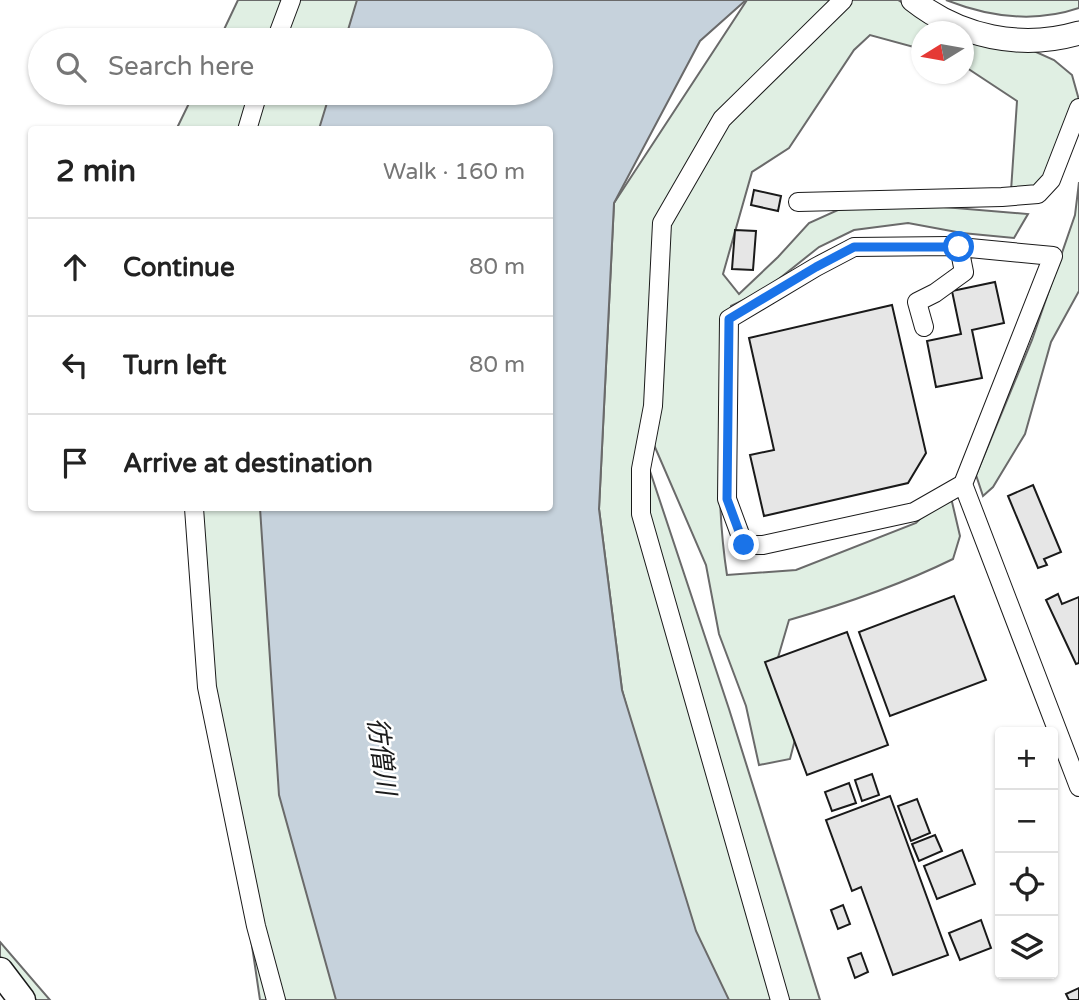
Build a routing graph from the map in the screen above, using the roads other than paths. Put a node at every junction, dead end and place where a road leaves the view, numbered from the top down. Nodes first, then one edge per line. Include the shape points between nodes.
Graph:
1 (291, 0) edge
2 (843, 0) edge
3 (913, 0) edge
4 (280, 28) edge
5 (1079, 33) edge
6 (254, 105) edge
7 (1079, 108) edge
8 (248, 126) edge
9 (799, 202) dead end
10 (959, 247) junction
11 (924, 327) dead end
12 (963, 484) junction
13 (194, 511) edge
14 (1074, 762) edge
15 (1079, 787) edge
16 (0, 971) edge
17 (22, 1000) edge
18 (276, 1000) edge
19 (780, 1000) edge

1 - 4 street
2 - 19 street via 722,119 662,223 653,406 641,469 641,514
3 - 5 street via 942,19 985,36 1037,40
6 - 8 street
7 - 9 street via 1051,180 1038,194
10 - 11 street via 964,272 917,302
10 - 12 street via 1053,256
10 - 12 street via 854,247 729,319 727,499 744,545 762,545 914,512
12 - 14 street
13 - 18 street via 207,687 256,926
14 - 15 street
16 - 17 main road

